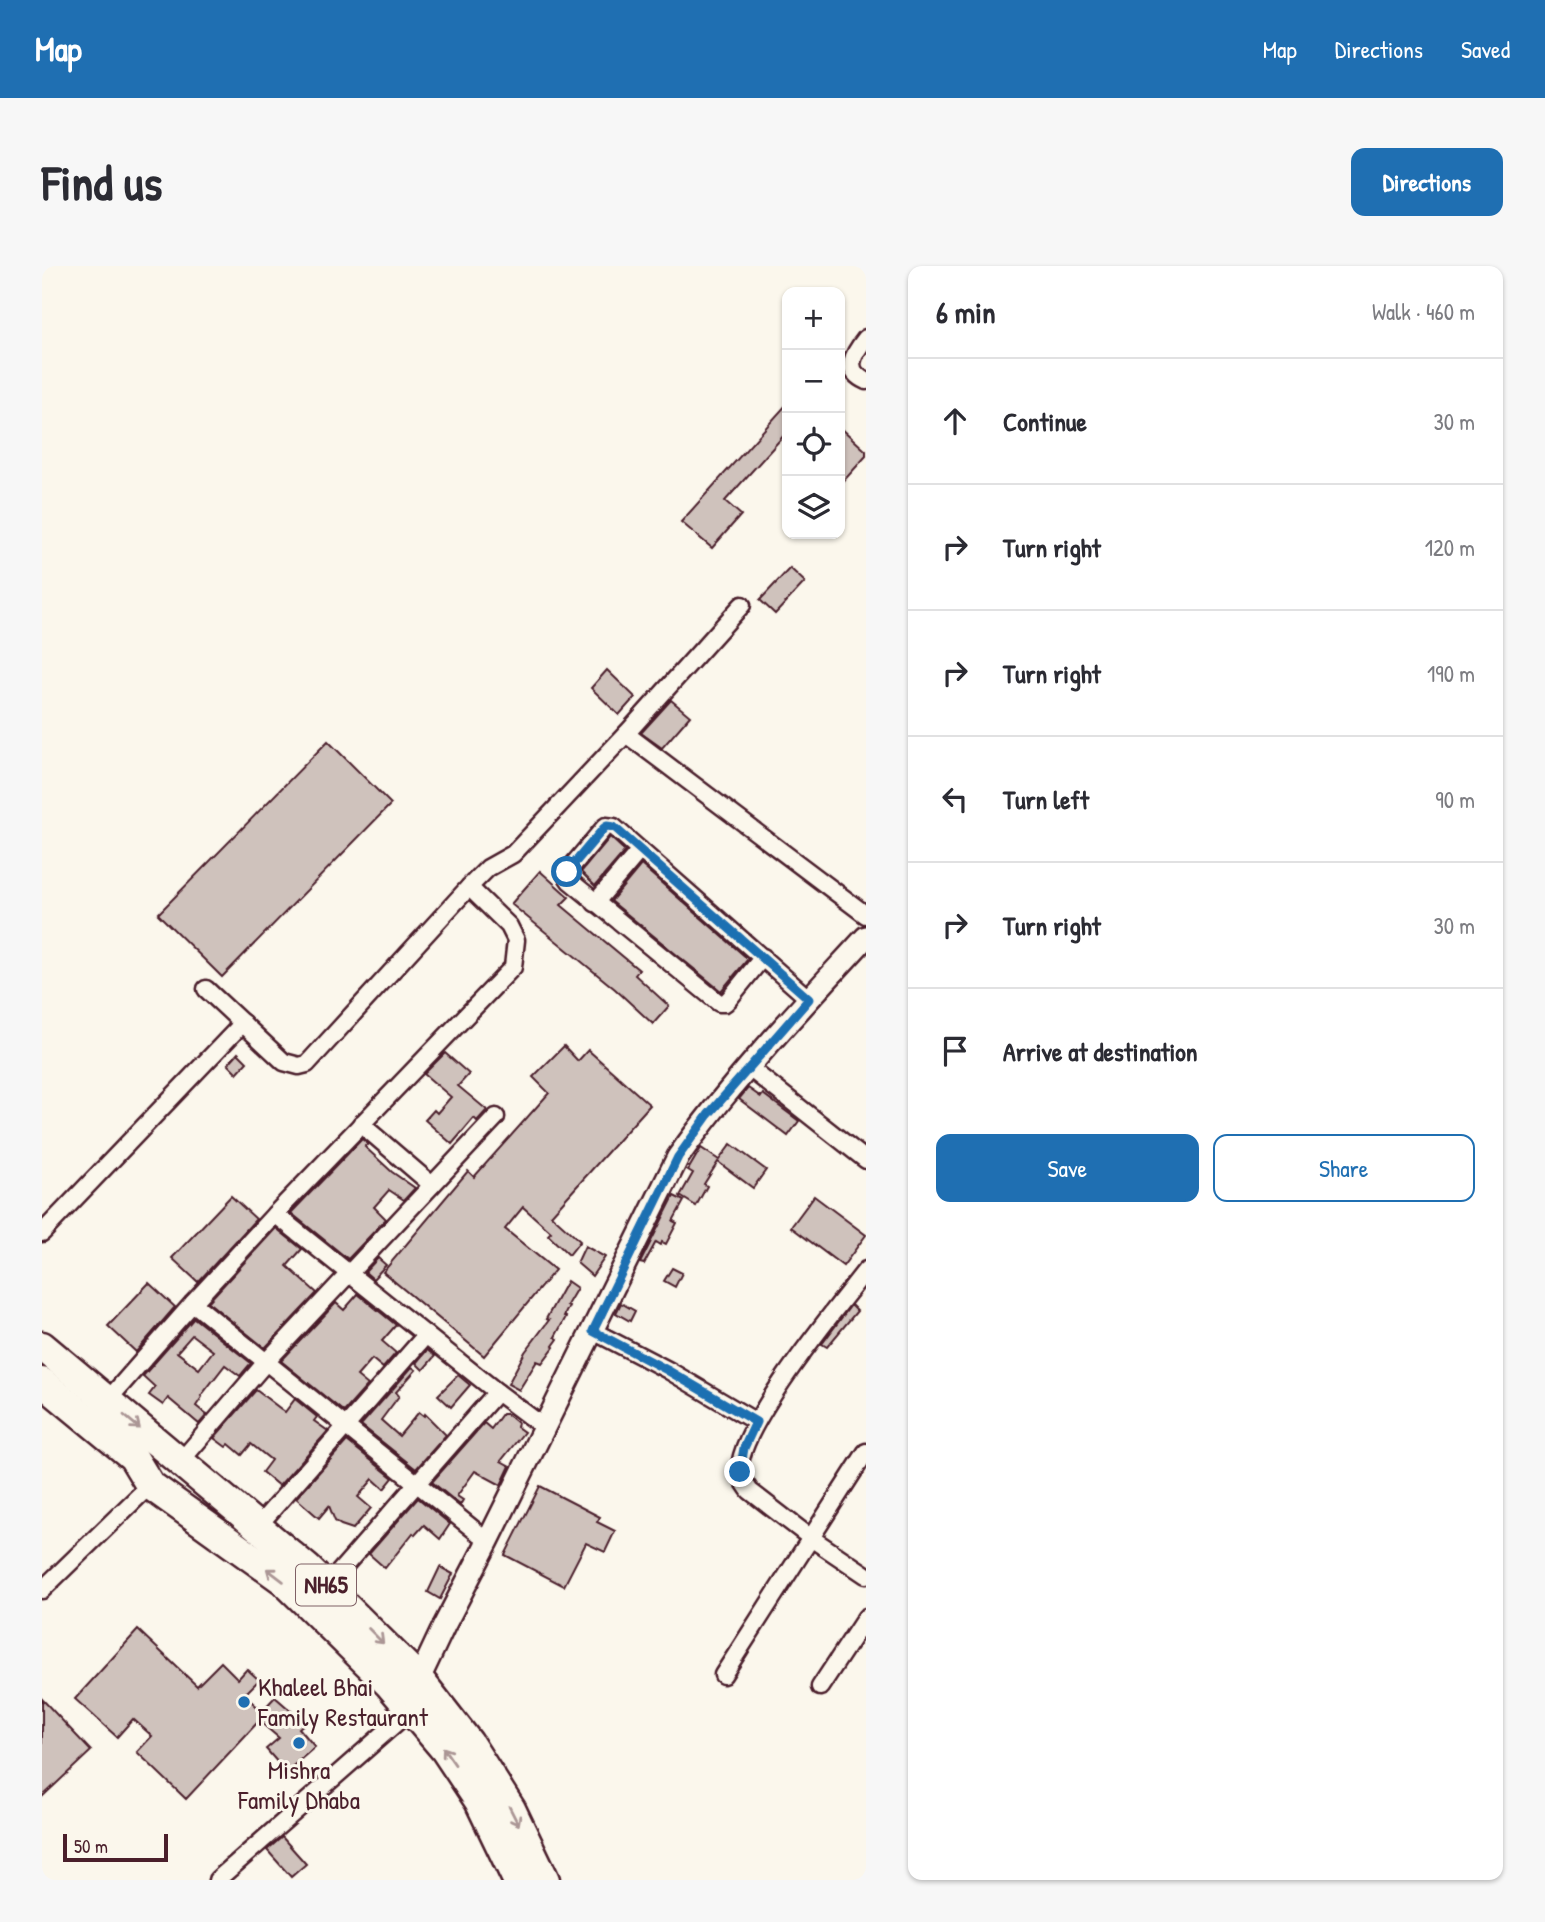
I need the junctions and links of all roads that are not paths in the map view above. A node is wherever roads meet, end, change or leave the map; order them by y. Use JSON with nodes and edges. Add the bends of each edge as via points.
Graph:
{"nodes":[{"id":1,"x":866,"y":338,"type":"edge"},
{"id":2,"x":866,"y":381,"type":"edge"},
{"id":3,"x":742,"y":605,"type":"dead end"},
{"id":4,"x":626,"y":734,"type":"junction"},
{"id":5,"x":640,"y":850,"type":"junction"},
{"id":6,"x":469,"y":887,"type":"junction"},
{"id":7,"x":595,"y":902,"type":"junction"},
{"id":8,"x":866,"y":915,"type":"edge"},
{"id":9,"x":866,"y":937,"type":"edge"},
{"id":10,"x":763,"y":957,"type":"junction"},
{"id":11,"x":206,"y":989,"type":"dead end"},
{"id":12,"x":809,"y":999,"type":"junction"},
{"id":13,"x":243,"y":1023,"type":"junction"},
{"id":14,"x":748,"y":1067,"type":"junction"},
{"id":15,"x":496,"y":1117,"type":"dead end"},
{"id":16,"x":361,"y":1125,"type":"junction"},
{"id":17,"x":866,"y":1160,"type":"edge"},
{"id":18,"x":432,"y":1185,"type":"junction"},
{"id":19,"x":275,"y":1214,"type":"junction"},
{"id":20,"x":42,"y":1233,"type":"edge"},
{"id":21,"x":866,"y":1270,"type":"edge"},
{"id":22,"x":349,"y":1274,"type":"junction"},
{"id":23,"x":193,"y":1303,"type":"junction"},
{"id":24,"x":593,"y":1331,"type":"junction"},
{"id":25,"x":426,"y":1335,"type":"junction"},
{"id":26,"x":42,"y":1346,"type":"edge"},
{"id":27,"x":266,"y":1362,"type":"junction"},
{"id":28,"x":42,"y":1382,"type":"edge"},
{"id":29,"x":497,"y":1392,"type":"junction"},
{"id":30,"x":107,"y":1401,"type":"junction"},
{"id":31,"x":756,"y":1422,"type":"junction"},
{"id":32,"x":345,"y":1426,"type":"junction"},
{"id":33,"x":545,"y":1428,"type":"junction"},
{"id":34,"x":866,"y":1452,"type":"edge"},
{"id":35,"x":180,"y":1462,"type":"junction"},
{"id":36,"x":418,"y":1484,"type":"junction"},
{"id":37,"x":150,"y":1485,"type":"junction"},
{"id":38,"x":257,"y":1527,"type":"junction"},
{"id":39,"x":811,"y":1538,"type":"junction"},
{"id":40,"x":488,"y":1541,"type":"junction"},
{"id":41,"x":866,"y":1574,"type":"edge"},
{"id":42,"x":327,"y":1586,"type":"junction"},
{"id":43,"x":42,"y":1590,"type":"edge"},
{"id":44,"x":866,"y":1617,"type":"edge"},
{"id":45,"x":723,"y":1675,"type":"dead end"},
{"id":46,"x":419,"y":1679,"type":"junction"},
{"id":47,"x":820,"y":1687,"type":"dead end"},
{"id":48,"x":412,"y":1709,"type":"junction"},
{"id":49,"x":217,"y":1880,"type":"edge"},
{"id":50,"x":517,"y":1880,"type":"edge"},
{"id":51,"x":545,"y":1880,"type":"edge"}],
"edges":[{"from":1,"to":2,"type":"street","via":[[852,364]]},
{"from":3,"to":4,"type":"street"},
{"from":4,"to":6,"type":"street","via":[[513,854],[488,868]]},
{"from":4,"to":8,"type":"street"},
{"from":5,"to":7,"type":"street"},
{"from":5,"to":7,"type":"street","via":[[614,827],[604,828],[566,875]]},
{"from":5,"to":10,"type":"street"},
{"from":6,"to":13,"type":"street","via":[[307,1064],[284,1062]]},
{"from":6,"to":16,"type":"street","via":[[509,926],[516,940],[513,967]]},
{"from":7,"to":10,"type":"street","via":[[719,1003],[729,999]]},
{"from":9,"to":12,"type":"main road"},
{"from":10,"to":12,"type":"street"},
{"from":11,"to":13,"type":"street"},
{"from":12,"to":14,"type":"main road"},
{"from":13,"to":20,"type":"street"},
{"from":14,"to":17,"type":"street"},
{"from":14,"to":24,"type":"main road","via":[[678,1157]]},
{"from":15,"to":18,"type":"street"},
{"from":16,"to":18,"type":"street"},
{"from":16,"to":19,"type":"street"},
{"from":18,"to":22,"type":"street"},
{"from":19,"to":22,"type":"street"},
{"from":19,"to":23,"type":"street"},
{"from":21,"to":31,"type":"street"},
{"from":22,"to":25,"type":"street"},
{"from":22,"to":27,"type":"street"},
{"from":23,"to":27,"type":"street"},
{"from":23,"to":30,"type":"street"},
{"from":24,"to":31,"type":"street"},
{"from":24,"to":33,"type":"main road"},
{"from":25,"to":29,"type":"street"},
{"from":25,"to":32,"type":"street"},
{"from":26,"to":30,"type":"highway","number":"NH65"},
{"from":27,"to":32,"type":"street"},
{"from":27,"to":35,"type":"street"},
{"from":28,"to":37,"type":"highway","number":"NH65","via":[[133,1458]]},
{"from":29,"to":33,"type":"street"},
{"from":29,"to":36,"type":"street"},
{"from":30,"to":35,"type":"highway","number":"NH65","one_way":true},
{"from":31,"to":39,"type":"street","via":[[744,1448],[743,1480],[750,1491]]},
{"from":32,"to":36,"type":"street"},
{"from":32,"to":38,"type":"street"},
{"from":33,"to":40,"type":"main road"},
{"from":34,"to":39,"type":"street"},
{"from":35,"to":38,"type":"highway","number":"NH65"},
{"from":36,"to":40,"type":"street"},
{"from":36,"to":42,"type":"street"},
{"from":37,"to":43,"type":"street"},
{"from":48,"to":37,"type":"highway","number":"NH65","one_way":true,"via":[[283,1580]]},
{"from":38,"to":42,"type":"highway","number":"NH65"},
{"from":39,"to":41,"type":"street"},
{"from":39,"to":45,"type":"street"},
{"from":40,"to":46,"type":"main road"},
{"from":42,"to":46,"type":"highway","number":"NH65","one_way":true},
{"from":44,"to":47,"type":"street"},
{"from":46,"to":48,"type":"main road"},
{"from":46,"to":51,"type":"highway","number":"NH65","one_way":true,"via":[[469,1743],[511,1809]]},
{"from":48,"to":49,"type":"street"},
{"from":50,"to":48,"type":"highway","number":"NH65","one_way":true,"via":[[479,1801]]}]}
